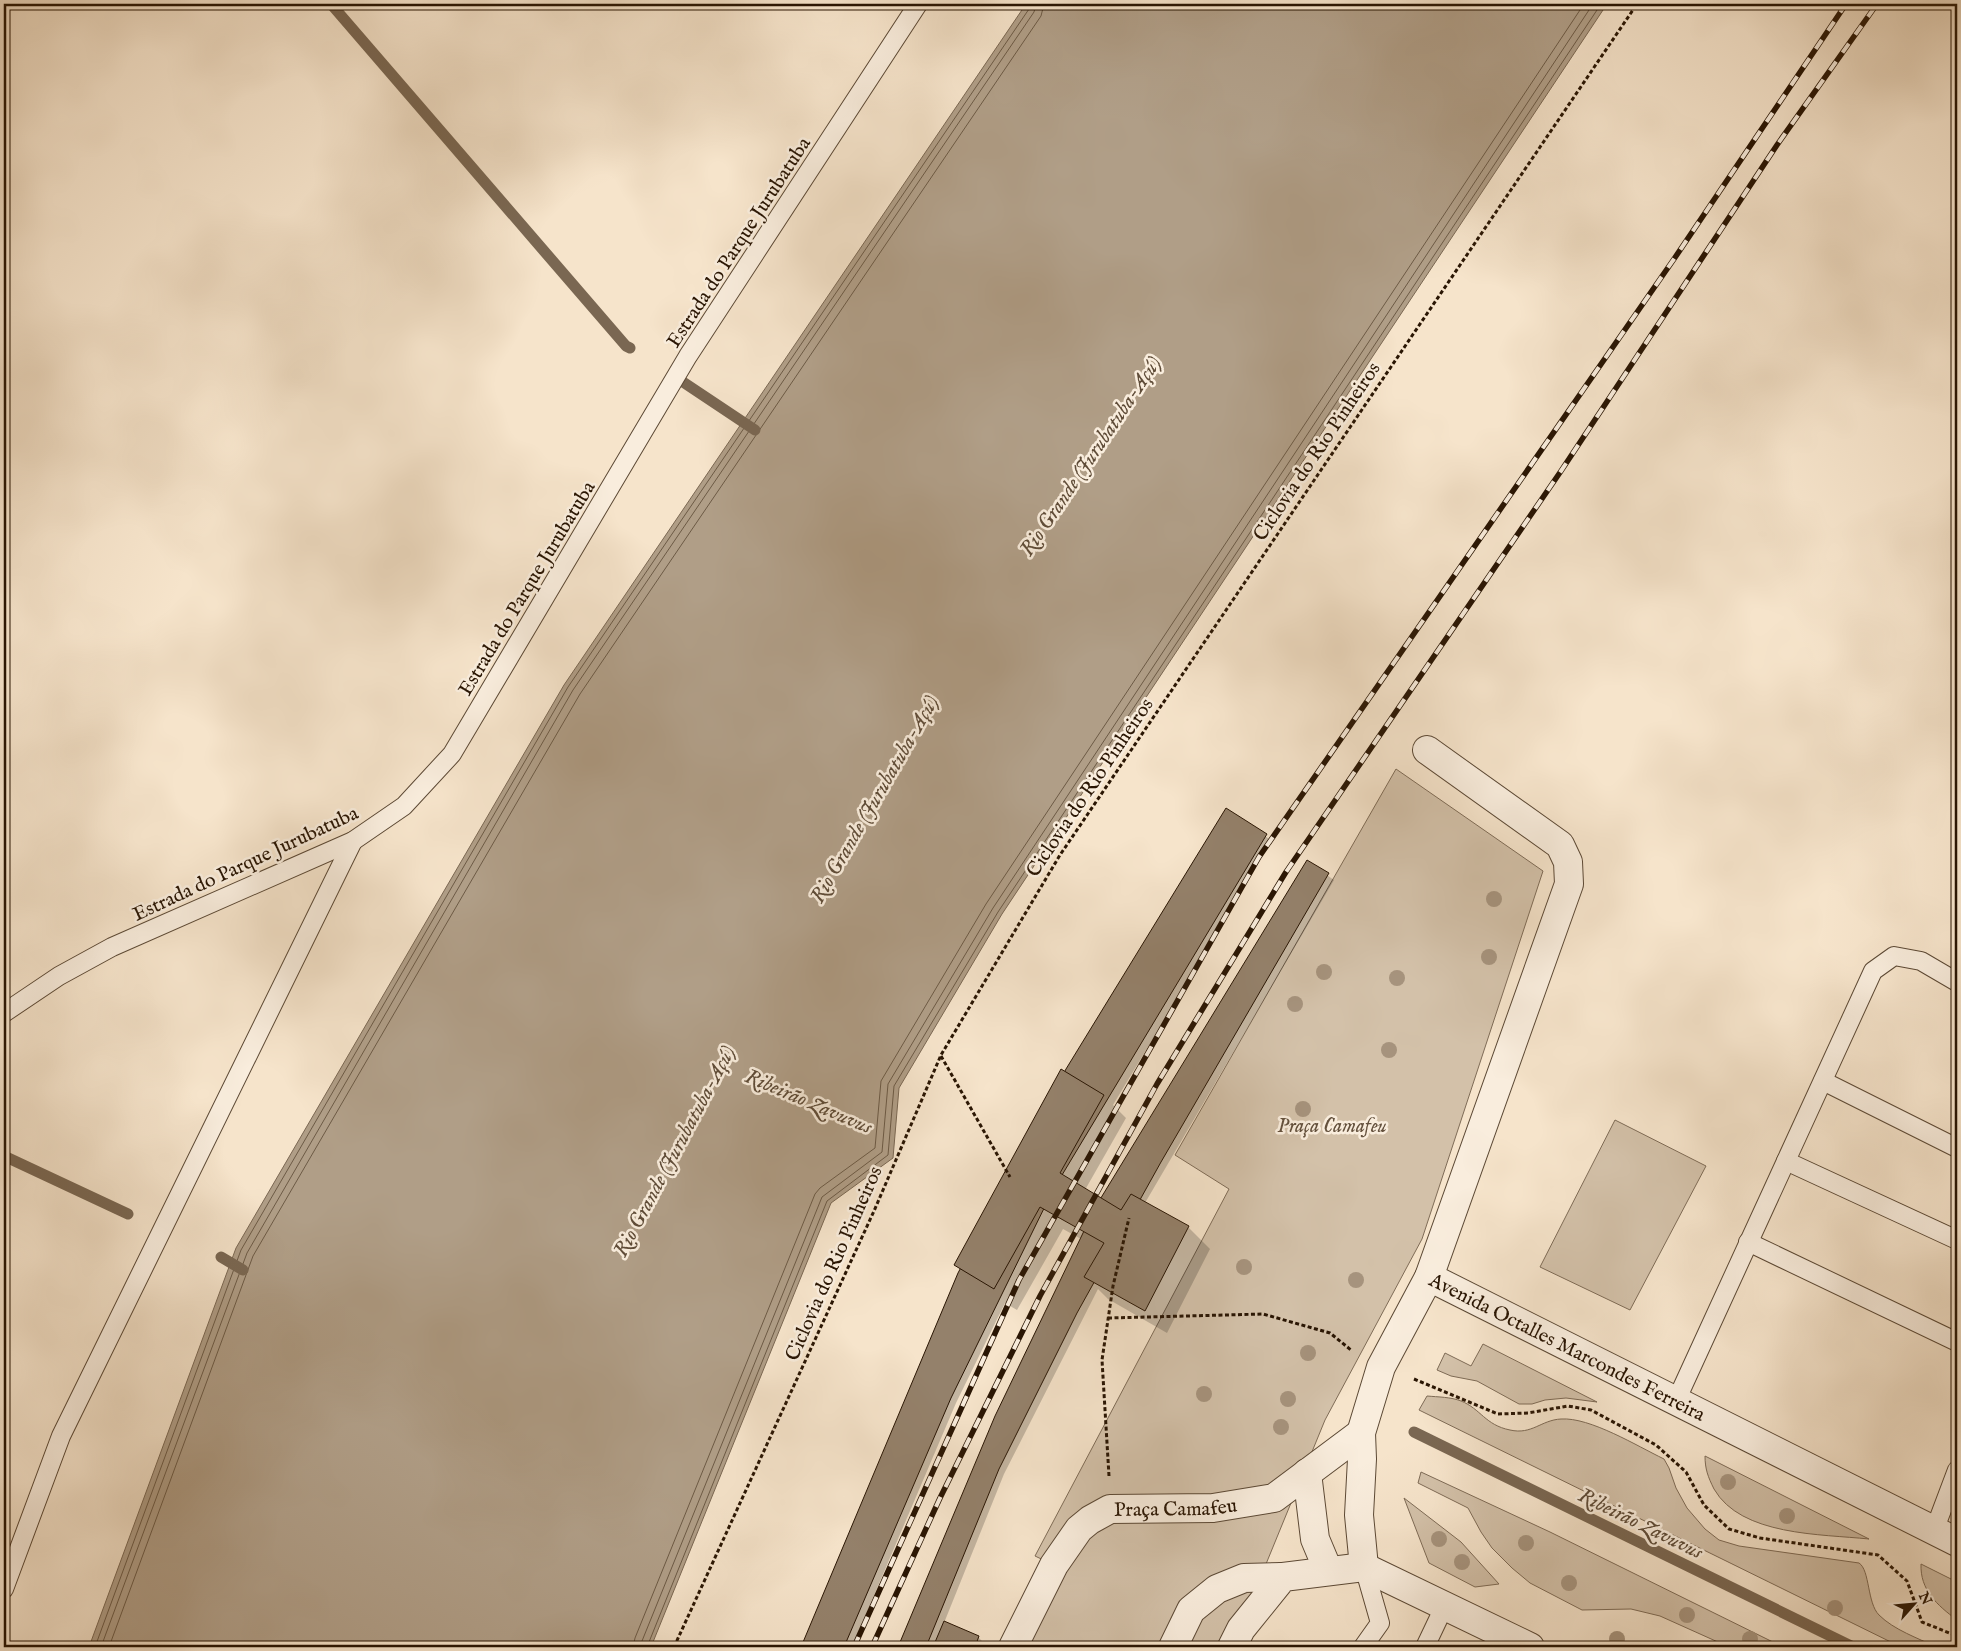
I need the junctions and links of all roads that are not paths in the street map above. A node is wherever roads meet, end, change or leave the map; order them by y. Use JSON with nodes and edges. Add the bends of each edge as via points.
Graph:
{"nodes":[{"id":1,"x":918,"y":4,"type":"edge"},
{"id":2,"x":1427,"y":750,"type":"dead end"},
{"id":3,"x":353,"y":841,"type":"junction"},
{"id":4,"x":1957,"y":982,"type":"edge"},
{"id":5,"x":4,"y":1013,"type":"edge"},
{"id":6,"x":1823,"y":1081,"type":"junction"},
{"id":7,"x":1957,"y":1148,"type":"edge"},
{"id":8,"x":1786,"y":1161,"type":"junction"},
{"id":9,"x":1957,"y":1240,"type":"edge"},
{"id":10,"x":1748,"y":1242,"type":"junction"},
{"id":11,"x":1429,"y":1277,"type":"junction"},
{"id":12,"x":1957,"y":1342,"type":"edge"},
{"id":13,"x":1676,"y":1401,"type":"junction"},
{"id":14,"x":1361,"y":1433,"type":"junction"},
{"id":15,"x":1957,"y":1470,"type":"edge"},
{"id":16,"x":1307,"y":1473,"type":"junction"},
{"id":17,"x":1946,"y":1536,"type":"edge"},
{"id":18,"x":1364,"y":1566,"type":"junction"},
{"id":19,"x":1328,"y":1570,"type":"junction"},
{"id":20,"x":1283,"y":1577,"type":"junction"},
{"id":21,"x":4,"y":1589,"type":"edge"},
{"id":22,"x":1445,"y":1605,"type":"junction"},
{"id":23,"x":1013,"y":1647,"type":"edge"},
{"id":24,"x":1173,"y":1647,"type":"edge"},
{"id":25,"x":1232,"y":1647,"type":"edge"},
{"id":26,"x":1363,"y":1647,"type":"edge"},
{"id":27,"x":1425,"y":1647,"type":"edge"},
{"id":28,"x":1530,"y":1647,"type":"edge"}],
"edges":[{"from":1,"to":3,"type":"lane","name":"Estrada do Parque Jurubatuba","via":[[688,356],[452,754],[404,806]]},
{"from":2,"to":11,"type":"street","via":[[1560,845],[1568,862],[1569,884]]},
{"from":3,"to":5,"type":"lane","name":"Estrada do Parque Jurubatuba","via":[[112,947],[59,976]]},
{"from":3,"to":21,"type":"lane","via":[[61,1436]]},
{"from":4,"to":6,"type":"lane","via":[[1921,961],[1894,956],[1873,971]]},
{"from":6,"to":7,"type":"lane"},
{"from":6,"to":8,"type":"lane"},
{"from":8,"to":9,"type":"lane"},
{"from":8,"to":10,"type":"lane"},
{"from":10,"to":12,"type":"lane"},
{"from":10,"to":13,"type":"lane"},
{"from":11,"to":13,"type":"street","name":"Avenida Octalles Marcondes Ferreira"},
{"from":11,"to":14,"type":"street","name":"Avenida Octalles Marcondes Ferreira","via":[[1381,1367]]},
{"from":13,"to":17,"type":"street","name":"Avenida Octalles Marcondes Ferreira"},
{"from":14,"to":16,"type":"street","name":"Praça Camafeu"},
{"from":14,"to":18,"type":"street","name":"Avenida Octalles Marcondes Ferreira","via":[[1359,1515]]},
{"from":15,"to":17,"type":"lane"},
{"from":16,"to":19,"type":"street","via":[[1315,1538]]},
{"from":16,"to":23,"type":"street","name":"Praça Camafeu","via":[[1274,1498],[1213,1508],[1110,1510],[1090,1520],[1079,1529],[1054,1565]]},
{"from":18,"to":19,"type":"street"},
{"from":18,"to":22,"type":"street"},
{"from":18,"to":26,"type":"lane","via":[[1380,1623]]},
{"from":19,"to":20,"type":"street"},
{"from":20,"to":24,"type":"street","via":[[1244,1578],[1217,1589],[1192,1610]]},
{"from":20,"to":25,"type":"street","via":[[1241,1629]]},
{"from":22,"to":27,"type":"lane"},
{"from":22,"to":28,"type":"street"}]}
